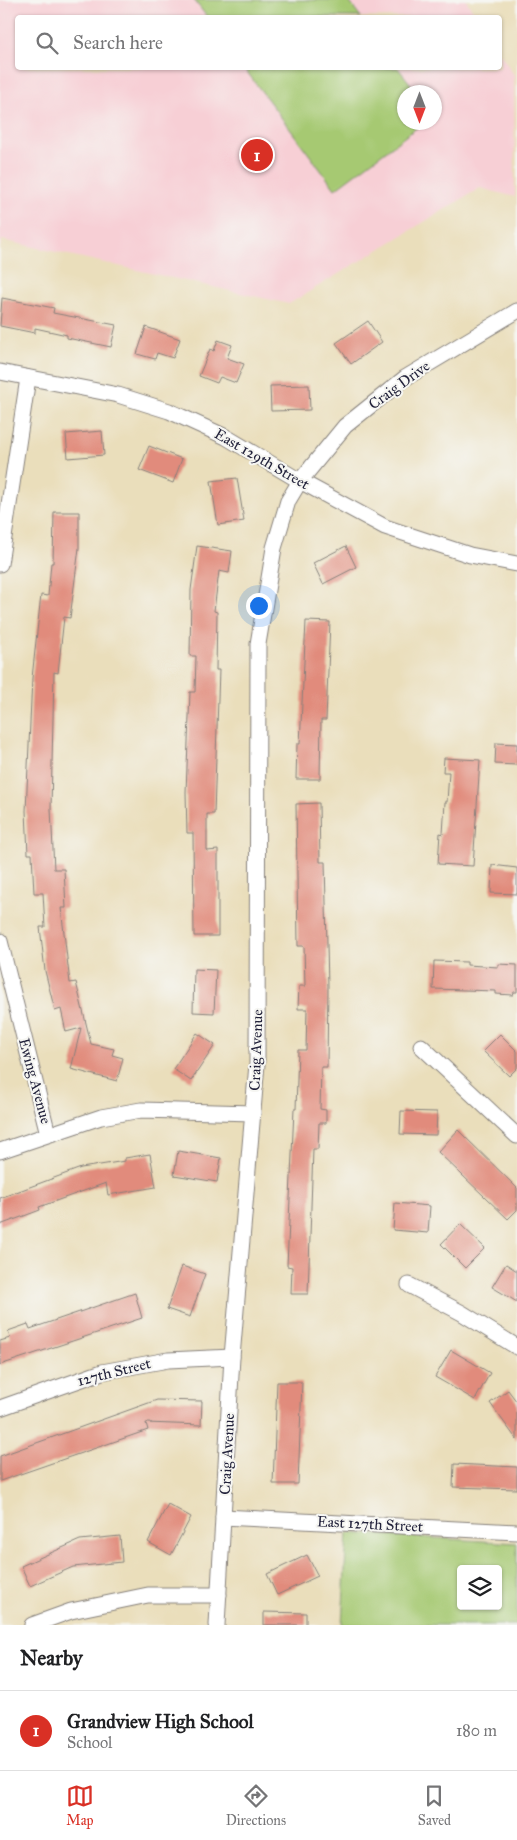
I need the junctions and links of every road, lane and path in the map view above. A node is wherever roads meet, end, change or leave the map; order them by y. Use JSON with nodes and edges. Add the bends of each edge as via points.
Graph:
{"nodes":[{"id":1,"x":517,"y":311,"type":"edge"},
{"id":2,"x":0,"y":372,"type":"edge"},
{"id":3,"x":28,"y":378,"type":"junction"},
{"id":4,"x":300,"y":481,"type":"junction"},
{"id":5,"x":0,"y":564,"type":"edge"},
{"id":6,"x":517,"y":564,"type":"edge"},
{"id":7,"x":0,"y":941,"type":"edge"},
{"id":8,"x":421,"y":1046,"type":"dead end"},
{"id":9,"x":253,"y":1113,"type":"junction"},
{"id":10,"x":48,"y":1134,"type":"junction"},
{"id":11,"x":517,"y":1136,"type":"edge"},
{"id":12,"x":0,"y":1151,"type":"edge"},
{"id":13,"x":409,"y":1285,"type":"dead end"},
{"id":14,"x":517,"y":1347,"type":"edge"},
{"id":15,"x":232,"y":1356,"type":"junction"},
{"id":16,"x":0,"y":1408,"type":"edge"},
{"id":17,"x":223,"y":1517,"type":"junction"},
{"id":18,"x":517,"y":1532,"type":"edge"},
{"id":19,"x":219,"y":1595,"type":"junction"},
{"id":20,"x":32,"y":1625,"type":"edge"},
{"id":21,"x":217,"y":1625,"type":"edge"}],
"edges":[{"from":1,"to":4,"type":"street","name":"Craig Drive","via":[[405,378],[345,426]]},
{"from":2,"to":3,"type":"street","name":"East 129th Street"},
{"from":3,"to":4,"type":"street","name":"East 129th Street","via":[[118,395],[169,411],[226,437]]},
{"from":3,"to":5,"type":"street"},
{"from":4,"to":6,"type":"street","name":"East 129th Street","via":[[385,527],[470,555]]},
{"from":4,"to":9,"type":"street","name":"Craig Avenue","via":[[288,501],[274,548],[258,644],[257,1054]]},
{"from":7,"to":10,"type":"street","name":"Ewing Avenue"},
{"from":8,"to":11,"type":"street"},
{"from":9,"to":10,"type":"street","via":[[141,1110],[101,1117]]},
{"from":9,"to":15,"type":"street","name":"Craig Avenue"},
{"from":10,"to":12,"type":"street"},
{"from":13,"to":14,"type":"street"},
{"from":15,"to":16,"type":"street","name":"127th Street","via":[[168,1360],[102,1372]]},
{"from":15,"to":17,"type":"street","name":"Craig Avenue"},
{"from":17,"to":18,"type":"street","name":"East 127th Street"},
{"from":17,"to":19,"type":"street","name":"Craig Avenue"},
{"from":19,"to":20,"type":"street","via":[[148,1595],[71,1610]]},
{"from":19,"to":21,"type":"street","name":"Craig Avenue"}]}
